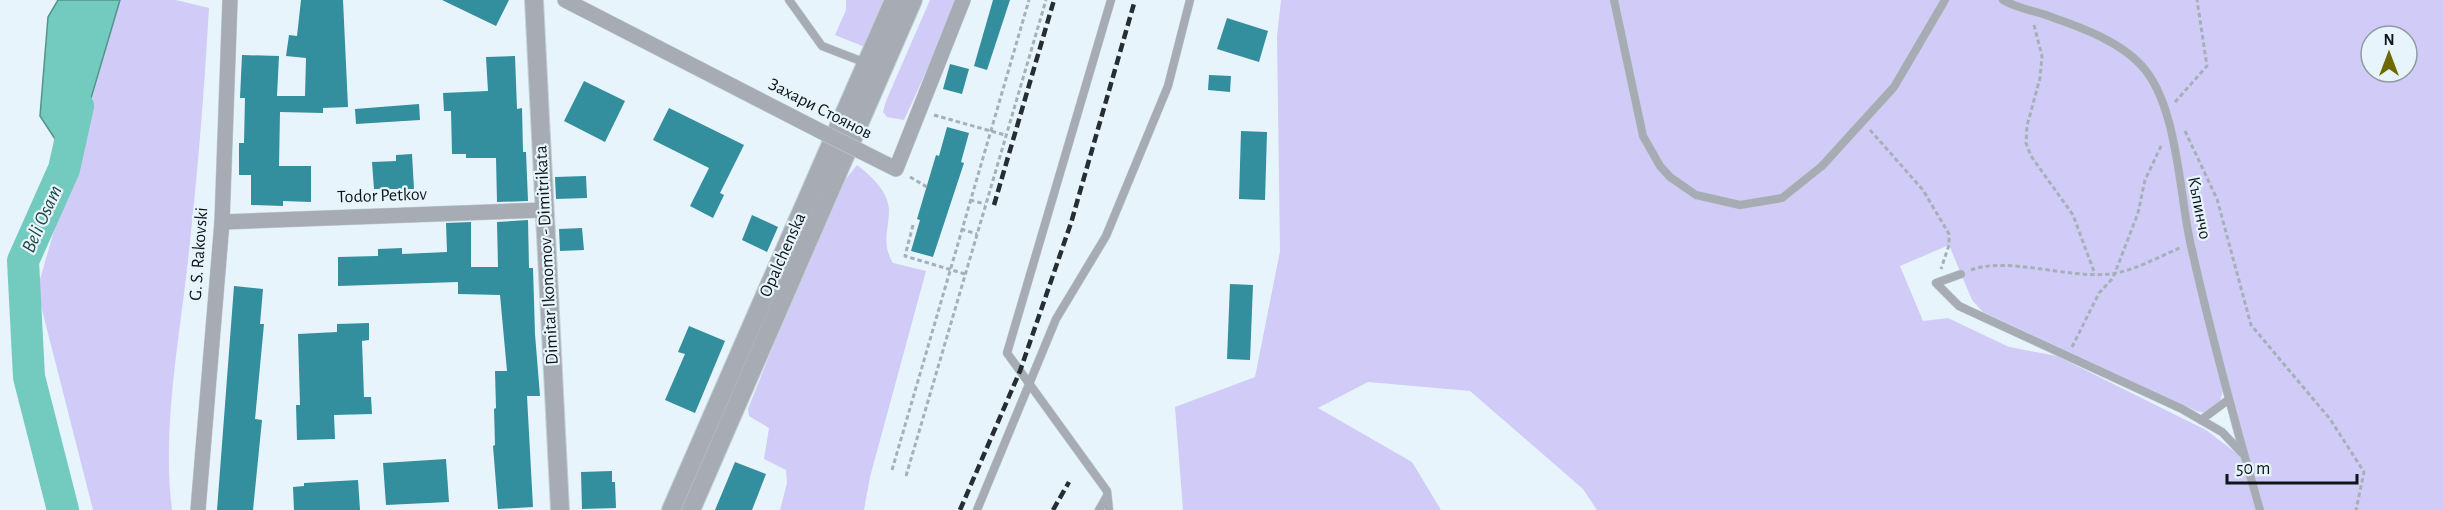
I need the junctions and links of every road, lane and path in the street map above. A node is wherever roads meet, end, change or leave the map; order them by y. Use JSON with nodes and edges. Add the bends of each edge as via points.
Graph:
{"nodes":[{"id":1,"x":230,"y":0,"type":"edge"},
{"id":2,"x":534,"y":0,"type":"edge"},
{"id":3,"x":565,"y":0,"type":"edge"},
{"id":4,"x":789,"y":0,"type":"edge"},
{"id":5,"x":894,"y":0,"type":"edge"},
{"id":6,"x":914,"y":0,"type":"edge"},
{"id":7,"x":963,"y":0,"type":"edge"},
{"id":8,"x":1029,"y":0,"type":"edge"},
{"id":9,"x":1046,"y":0,"type":"edge"},
{"id":10,"x":1111,"y":0,"type":"edge"},
{"id":11,"x":1190,"y":0,"type":"edge"},
{"id":12,"x":1614,"y":0,"type":"edge"},
{"id":13,"x":1945,"y":0,"type":"edge"},
{"id":14,"x":2002,"y":0,"type":"edge"},
{"id":15,"x":2197,"y":0,"type":"edge"},
{"id":16,"x":2031,"y":11,"type":"junction"},
{"id":17,"x":868,"y":64,"type":"junction"},
{"id":18,"x":2166,"y":107,"type":"junction"},
{"id":19,"x":918,"y":110,"type":"junction"},
{"id":20,"x":1863,"y":122,"type":"junction"},
{"id":21,"x":2183,"y":126,"type":"dead end"},
{"id":22,"x":990,"y":130,"type":"junction"},
{"id":23,"x":2170,"y":132,"type":"junction"},
{"id":24,"x":1006,"y":135,"type":"junction"},
{"id":25,"x":970,"y":200,"type":"junction"},
{"id":26,"x":986,"y":204,"type":"junction"},
{"id":27,"x":544,"y":210,"type":"junction"},
{"id":28,"x":222,"y":222,"type":"junction"},
{"id":29,"x":913,"y":225,"type":"dead end"},
{"id":30,"x":962,"y":230,"type":"junction"},
{"id":31,"x":977,"y":234,"type":"junction"},
{"id":32,"x":2191,"y":244,"type":"junction"},
{"id":33,"x":950,"y":269,"type":"junction"},
{"id":34,"x":2115,"y":273,"type":"junction"},
{"id":35,"x":965,"y":274,"type":"junction"},
{"id":36,"x":1961,"y":274,"type":"joint"},
{"id":37,"x":2095,"y":274,"type":"junction"},
{"id":38,"x":1936,"y":283,"type":"junction"},
{"id":39,"x":2067,"y":356,"type":"junction"},
{"id":40,"x":1029,"y":384,"type":"junction"},
{"id":41,"x":2228,"y":400,"type":"junction"},
{"id":42,"x":2201,"y":420,"type":"junction"},
{"id":43,"x":2245,"y":457,"type":"junction"},
{"id":44,"x":891,"y":470,"type":"dead end"},
{"id":45,"x":906,"y":476,"type":"dead end"},
{"id":46,"x":1108,"y":495,"type":"junction"},
{"id":47,"x":198,"y":510,"type":"edge"},
{"id":48,"x":560,"y":510,"type":"edge"},
{"id":49,"x":671,"y":510,"type":"edge"},
{"id":50,"x":691,"y":510,"type":"edge"},
{"id":51,"x":978,"y":510,"type":"edge"},
{"id":52,"x":1099,"y":510,"type":"edge"},
{"id":53,"x":1109,"y":510,"type":"edge"},
{"id":54,"x":2260,"y":510,"type":"edge"},
{"id":55,"x":2356,"y":510,"type":"edge"}],
"edges":[{"from":1,"to":28,"type":"street","name":"G. S. Rakovski"},
{"from":2,"to":27,"type":"street","name":"Dimitar Ikonomov - Dimitrikata"},
{"from":3,"to":19,"type":"street","name":"Захари Стоянов","bridge":true,"via":[[896,169]]},
{"from":4,"to":17,"type":"lane","via":[[822,46]]},
{"from":5,"to":17,"type":"street","name":"Opalchenska"},
{"from":6,"to":50,"type":"street","name":"Opalchenska"},
{"from":7,"to":19,"type":"street","name":"Захари Стоянов"},
{"from":8,"to":22,"type":"path"},
{"from":9,"to":24,"type":"path"},
{"from":10,"to":40,"type":"lane","via":[[1007,353]]},
{"from":11,"to":40,"type":"lane","via":[[1168,86],[1106,236],[1056,319]]},
{"from":12,"to":20,"type":"lane","via":[[1643,136],[1660,166],[1696,195],[1740,205],[1782,198],[1822,166]]},
{"from":13,"to":20,"type":"lane","via":[[1894,87]]},
{"from":14,"to":16,"type":"lane","name":"Къпинчо"},
{"from":15,"to":18,"type":"path","via":[[2207,66],[2173,105]]},
{"from":16,"to":18,"type":"lane","name":"Къпинчо","via":[[2083,30],[2132,56],[2156,85]]},
{"from":16,"to":37,"type":"path","via":[[2042,56],[2026,143],[2073,215]]},
{"from":17,"to":49,"type":"street","name":"Opalchenska"},
{"from":18,"to":23,"type":"lane","name":"Къпинчо"},
{"from":19,"to":22,"type":"path"},
{"from":20,"to":38,"type":"path","via":[[1923,190],[1949,234]]},
{"from":21,"to":55,"type":"path","via":[[2217,199],[2251,325],[2330,419],[2364,472]]},
{"from":22,"to":24,"type":"path"},
{"from":22,"to":25,"type":"path"},
{"from":23,"to":32,"type":"lane","name":"Къпинчо"},
{"from":23,"to":34,"type":"path","via":[[2151,163],[2138,213]]},
{"from":24,"to":26,"type":"path"},
{"from":25,"to":26,"type":"path"},
{"from":25,"to":30,"type":"path"},
{"from":26,"to":31,"type":"path"},
{"from":27,"to":28,"type":"street","name":"Todor Petkov"},
{"from":27,"to":48,"type":"street","name":"Dimitar Ikonomov - Dimitrikata"},
{"from":28,"to":47,"type":"street","name":"G. S. Rakovski"},
{"from":29,"to":33,"type":"path","via":[[905,256]]},
{"from":30,"to":31,"type":"path"},
{"from":30,"to":33,"type":"path"},
{"from":31,"to":35,"type":"path"},
{"from":32,"to":34,"type":"path"},
{"from":32,"to":41,"type":"lane","name":"Къпинчо"},
{"from":33,"to":35,"type":"path"},
{"from":33,"to":44,"type":"path"},
{"from":34,"to":37,"type":"path"},
{"from":34,"to":39,"type":"path","via":[[2099,293]]},
{"from":35,"to":45,"type":"path"},
{"from":36,"to":37,"type":"path","via":[[1985,265]]},
{"from":36,"to":38,"type":"lane"},
{"from":38,"to":39,"type":"lane","via":[[1959,306]]},
{"from":39,"to":42,"type":"lane"},
{"from":40,"to":46,"type":"lane"},
{"from":40,"to":51,"type":"lane"},
{"from":41,"to":42,"type":"lane"},
{"from":41,"to":43,"type":"lane","name":"Къпинчо"},
{"from":42,"to":43,"type":"lane","via":[[2222,432]]},
{"from":43,"to":54,"type":"lane","name":"Къпинчо"},
{"from":46,"to":52,"type":"lane"},
{"from":46,"to":53,"type":"lane"}]}
